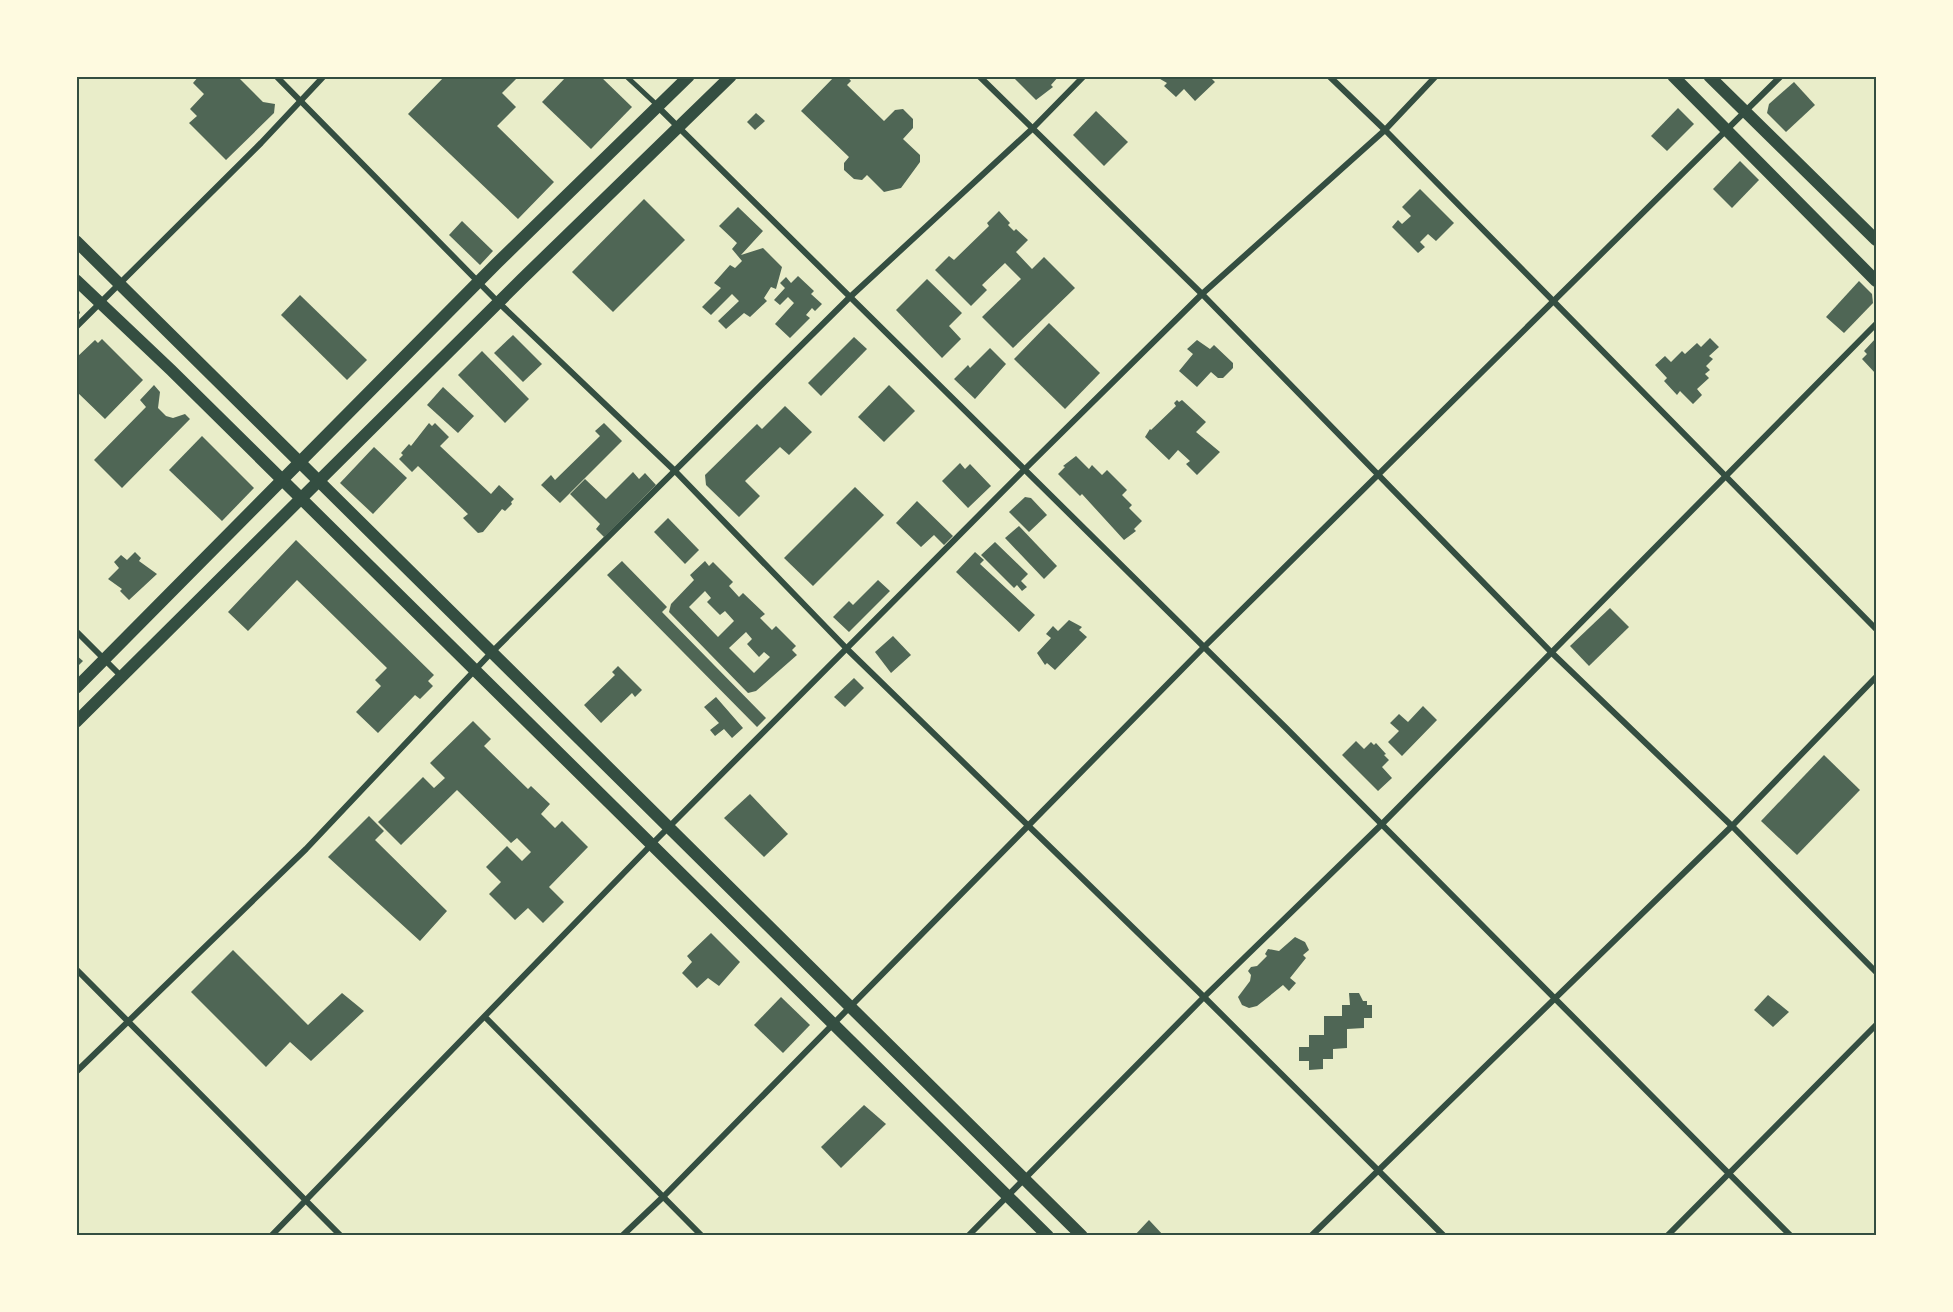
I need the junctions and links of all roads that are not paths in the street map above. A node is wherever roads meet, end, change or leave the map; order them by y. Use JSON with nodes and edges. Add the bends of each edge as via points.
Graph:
{"nodes":[{"id":1,"x":276,"y":76,"type":"edge"},
{"id":2,"x":324,"y":76,"type":"edge"},
{"id":3,"x":626,"y":76,"type":"edge"},
{"id":4,"x":689,"y":76,"type":"edge"},
{"id":5,"x":731,"y":76,"type":"edge"},
{"id":6,"x":979,"y":76,"type":"edge"},
{"id":7,"x":1084,"y":76,"type":"edge"},
{"id":8,"x":1329,"y":76,"type":"edge"},
{"id":9,"x":1436,"y":76,"type":"edge"},
{"id":10,"x":1673,"y":76,"type":"edge"},
{"id":11,"x":1709,"y":76,"type":"edge"},
{"id":12,"x":1781,"y":76,"type":"edge"},
{"id":13,"x":300,"y":99,"type":"junction"},
{"id":14,"x":658,"y":106,"type":"junction"},
{"id":15,"x":1745,"y":112,"type":"junction"},
{"id":16,"x":677,"y":126,"type":"junction"},
{"id":17,"x":1032,"y":129,"type":"junction"},
{"id":18,"x":1384,"y":130,"type":"junction"},
{"id":19,"x":1727,"y":131,"type":"junction"},
{"id":20,"x":1876,"y":240,"type":"edge"},
{"id":21,"x":76,"y":241,"type":"edge"},
{"id":22,"x":76,"y":280,"type":"edge"},
{"id":23,"x":1876,"y":281,"type":"edge"},
{"id":24,"x":117,"y":283,"type":"junction"},
{"id":25,"x":480,"y":283,"type":"junction"},
{"id":26,"x":1202,"y":294,"type":"junction"},
{"id":27,"x":850,"y":297,"type":"junction"},
{"id":28,"x":1554,"y":302,"type":"junction"},
{"id":29,"x":100,"y":303,"type":"junction"},
{"id":30,"x":499,"y":303,"type":"junction"},
{"id":31,"x":1876,"y":324,"type":"edge"},
{"id":32,"x":76,"y":327,"type":"edge"},
{"id":33,"x":300,"y":463,"type":"junction"},
{"id":34,"x":1025,"y":469,"type":"junction"},
{"id":35,"x":676,"y":472,"type":"junction"},
{"id":36,"x":1379,"y":474,"type":"junction"},
{"id":37,"x":1726,"y":475,"type":"junction"},
{"id":38,"x":282,"y":481,"type":"junction"},
{"id":39,"x":318,"y":482,"type":"junction"},
{"id":40,"x":300,"y":498,"type":"junction"},
{"id":41,"x":1876,"y":629,"type":"edge"},
{"id":42,"x":76,"y":631,"type":"edge"},
{"id":43,"x":1204,"y":647,"type":"junction"},
{"id":44,"x":848,"y":650,"type":"junction"},
{"id":45,"x":1551,"y":652,"type":"junction"},
{"id":46,"x":492,"y":653,"type":"junction"},
{"id":47,"x":105,"y":660,"type":"junction"},
{"id":48,"x":475,"y":671,"type":"junction"},
{"id":49,"x":122,"y":677,"type":"junction"},
{"id":50,"x":1876,"y":677,"type":"edge"},
{"id":51,"x":76,"y":688,"type":"edge"},
{"id":52,"x":76,"y":722,"type":"edge"},
{"id":53,"x":1381,"y":825,"type":"junction"},
{"id":54,"x":1029,"y":826,"type":"junction"},
{"id":55,"x":1732,"y":826,"type":"junction"},
{"id":56,"x":669,"y":828,"type":"junction"},
{"id":57,"x":651,"y":845,"type":"junction"},
{"id":58,"x":76,"y":969,"type":"edge"},
{"id":59,"x":1876,"y":972,"type":"edge"},
{"id":60,"x":1204,"y":997,"type":"junction"},
{"id":61,"x":1556,"y":998,"type":"junction"},
{"id":62,"x":850,"y":1008,"type":"junction"},
{"id":63,"x":485,"y":1017,"type":"junction"},
{"id":64,"x":128,"y":1021,"type":"junction"},
{"id":65,"x":835,"y":1023,"type":"junction"},
{"id":66,"x":1876,"y":1025,"type":"edge"},
{"id":67,"x":76,"y":1072,"type":"edge"},
{"id":68,"x":1378,"y":1168,"type":"junction"},
{"id":69,"x":1728,"y":1174,"type":"junction"},
{"id":70,"x":1026,"y":1178,"type":"junction"},
{"id":71,"x":1008,"y":1194,"type":"junction"},
{"id":72,"x":664,"y":1196,"type":"junction"},
{"id":73,"x":306,"y":1202,"type":"junction"},
{"id":74,"x":271,"y":1236,"type":"edge"},
{"id":75,"x":341,"y":1236,"type":"edge"},
{"id":76,"x":622,"y":1236,"type":"edge"},
{"id":77,"x":702,"y":1236,"type":"edge"},
{"id":78,"x":968,"y":1236,"type":"edge"},
{"id":79,"x":1048,"y":1236,"type":"edge"},
{"id":80,"x":1082,"y":1236,"type":"edge"},
{"id":81,"x":1311,"y":1236,"type":"edge"},
{"id":82,"x":1444,"y":1236,"type":"edge"},
{"id":83,"x":1667,"y":1236,"type":"edge"},
{"id":84,"x":1791,"y":1236,"type":"edge"}],
"edges":[{"from":1,"to":13,"type":"street"},
{"from":2,"to":13,"type":"street"},
{"from":3,"to":14,"type":"street"},
{"from":4,"to":14,"type":"main road"},
{"from":5,"to":16,"type":"main road"},
{"from":6,"to":17,"type":"street"},
{"from":7,"to":17,"type":"street"},
{"from":8,"to":18,"type":"street"},
{"from":9,"to":18,"type":"street"},
{"from":10,"to":19,"type":"main road"},
{"from":11,"to":15,"type":"main road"},
{"from":12,"to":15,"type":"street"},
{"from":13,"to":24,"type":"street","via":[[261,144]]},
{"from":13,"to":25,"type":"street"},
{"from":14,"to":16,"type":"street"},
{"from":14,"to":25,"type":"main road"},
{"from":15,"to":19,"type":"street"},
{"from":15,"to":20,"type":"main road"},
{"from":16,"to":27,"type":"street"},
{"from":16,"to":30,"type":"main road"},
{"from":17,"to":26,"type":"street"},
{"from":17,"to":27,"type":"street"},
{"from":18,"to":26,"type":"street"},
{"from":18,"to":28,"type":"street"},
{"from":19,"to":23,"type":"main road"},
{"from":19,"to":28,"type":"street"},
{"from":21,"to":24,"type":"main road"},
{"from":22,"to":29,"type":"main road"},
{"from":24,"to":29,"type":"street"},
{"from":24,"to":33,"type":"main road"},
{"from":25,"to":30,"type":"street"},
{"from":25,"to":33,"type":"main road"},
{"from":26,"to":34,"type":"street"},
{"from":26,"to":36,"type":"street"},
{"from":27,"to":34,"type":"street"},
{"from":27,"to":35,"type":"street"},
{"from":28,"to":36,"type":"street"},
{"from":28,"to":37,"type":"street"},
{"from":29,"to":32,"type":"street"},
{"from":29,"to":38,"type":"main road"},
{"from":30,"to":35,"type":"street"},
{"from":30,"to":39,"type":"main road"},
{"from":31,"to":37,"type":"street"},
{"from":33,"to":38,"type":"main road"},
{"from":33,"to":39,"type":"main road"},
{"from":34,"to":43,"type":"street"},
{"from":34,"to":44,"type":"street"},
{"from":35,"to":44,"type":"street"},
{"from":35,"to":46,"type":"street"},
{"from":36,"to":43,"type":"street"},
{"from":36,"to":45,"type":"street"},
{"from":37,"to":41,"type":"street"},
{"from":37,"to":45,"type":"street"},
{"from":38,"to":40,"type":"main road"},
{"from":38,"to":47,"type":"main road"},
{"from":39,"to":40,"type":"main road"},
{"from":39,"to":46,"type":"main road"},
{"from":40,"to":48,"type":"main road"},
{"from":40,"to":49,"type":"main road"},
{"from":42,"to":47,"type":"street"},
{"from":43,"to":53,"type":"street"},
{"from":43,"to":54,"type":"street"},
{"from":44,"to":54,"type":"street"},
{"from":44,"to":56,"type":"street"},
{"from":45,"to":53,"type":"street"},
{"from":45,"to":55,"type":"street"},
{"from":46,"to":48,"type":"street"},
{"from":46,"to":56,"type":"main road"},
{"from":47,"to":49,"type":"street"},
{"from":47,"to":51,"type":"main road"},
{"from":48,"to":57,"type":"main road"},
{"from":48,"to":64,"type":"street","via":[[306,849]]},
{"from":49,"to":52,"type":"main road"},
{"from":50,"to":55,"type":"street"},
{"from":53,"to":60,"type":"street"},
{"from":53,"to":61,"type":"street"},
{"from":54,"to":60,"type":"street"},
{"from":54,"to":62,"type":"street"},
{"from":55,"to":59,"type":"street"},
{"from":55,"to":61,"type":"street"},
{"from":56,"to":57,"type":"street"},
{"from":56,"to":62,"type":"main road"},
{"from":57,"to":63,"type":"street"},
{"from":57,"to":65,"type":"main road"},
{"from":58,"to":64,"type":"street"},
{"from":60,"to":68,"type":"street"},
{"from":60,"to":70,"type":"street"},
{"from":61,"to":68,"type":"street"},
{"from":61,"to":69,"type":"street"},
{"from":62,"to":65,"type":"street"},
{"from":62,"to":70,"type":"main road"},
{"from":63,"to":72,"type":"street"},
{"from":63,"to":73,"type":"street"},
{"from":64,"to":67,"type":"street"},
{"from":64,"to":73,"type":"street"},
{"from":65,"to":71,"type":"main road"},
{"from":65,"to":72,"type":"street"},
{"from":66,"to":69,"type":"street"},
{"from":68,"to":81,"type":"street"},
{"from":68,"to":82,"type":"street"},
{"from":69,"to":83,"type":"street"},
{"from":69,"to":84,"type":"street"},
{"from":70,"to":71,"type":"street"},
{"from":70,"to":80,"type":"main road"},
{"from":71,"to":78,"type":"street"},
{"from":71,"to":79,"type":"main road"},
{"from":72,"to":76,"type":"street"},
{"from":72,"to":77,"type":"street"},
{"from":73,"to":74,"type":"street"},
{"from":73,"to":75,"type":"street"}]}
